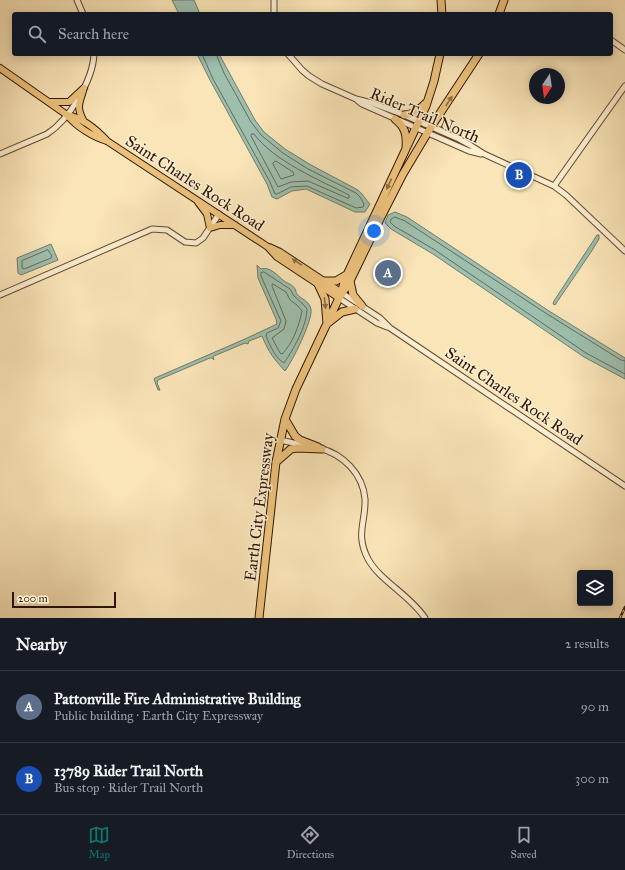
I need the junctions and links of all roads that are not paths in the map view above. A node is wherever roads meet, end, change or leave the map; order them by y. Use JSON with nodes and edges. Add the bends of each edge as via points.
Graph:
{"nodes":[{"id":1,"x":77,"y":0,"type":"edge"},
{"id":2,"x":274,"y":0,"type":"edge"},
{"id":3,"x":441,"y":0,"type":"edge"},
{"id":4,"x":504,"y":0,"type":"edge"},
{"id":5,"x":82,"y":12,"type":"edge"},
{"id":6,"x":274,"y":12,"type":"edge"},
{"id":7,"x":442,"y":12,"type":"edge"},
{"id":8,"x":500,"y":12,"type":"edge"},
{"id":9,"x":613,"y":41,"type":"edge"},
{"id":10,"x":625,"y":50,"type":"edge"},
{"id":11,"x":94,"y":56,"type":"edge"},
{"id":12,"x":290,"y":56,"type":"edge"},
{"id":13,"x":440,"y":56,"type":"edge"},
{"id":14,"x":478,"y":56,"type":"edge"},
{"id":15,"x":0,"y":68,"type":"edge"},
{"id":16,"x":625,"y":86,"type":"edge"},
{"id":17,"x":84,"y":88,"type":"junction"},
{"id":18,"x":356,"y":99,"type":"junction"},
{"id":19,"x":428,"y":100,"type":"junction"},
{"id":20,"x":49,"y":102,"type":"junction"},
{"id":21,"x":67,"y":115,"type":"junction"},
{"id":22,"x":404,"y":115,"type":"junction"},
{"id":23,"x":396,"y":119,"type":"junction"},
{"id":24,"x":85,"y":123,"type":"junction"},
{"id":25,"x":418,"y":125,"type":"junction"},
{"id":26,"x":429,"y":130,"type":"junction"},
{"id":27,"x":107,"y":141,"type":"junction"},
{"id":28,"x":406,"y":149,"type":"junction"},
{"id":29,"x":0,"y":154,"type":"edge"},
{"id":30,"x":554,"y":186,"type":"junction"},
{"id":31,"x":196,"y":199,"type":"junction"},
{"id":32,"x":219,"y":214,"type":"junction"},
{"id":33,"x":236,"y":225,"type":"junction"},
{"id":34,"x":210,"y":228,"type":"junction"},
{"id":35,"x":625,"y":251,"type":"edge"},
{"id":36,"x":348,"y":278,"type":"junction"},
{"id":37,"x":321,"y":282,"type":"junction"},
{"id":38,"x":0,"y":295,"type":"edge"},
{"id":39,"x":340,"y":295,"type":"junction"},
{"id":40,"x":359,"y":308,"type":"junction"},
{"id":41,"x":326,"y":324,"type":"junction"},
{"id":42,"x":285,"y":419,"type":"junction"},
{"id":43,"x":280,"y":440,"type":"junction"},
{"id":44,"x":322,"y":449,"type":"junction"},
{"id":45,"x":276,"y":462,"type":"junction"},
{"id":46,"x":625,"y":486,"type":"edge"},
{"id":47,"x":259,"y":618,"type":"edge"},
{"id":48,"x":425,"y":618,"type":"edge"}],
"edges":[{"from":1,"to":5,"type":"street"},
{"from":2,"to":6,"type":"street"},
{"from":3,"to":7,"type":"highway"},
{"from":4,"to":8,"type":"highway"},
{"from":9,"to":10,"type":"street"},
{"from":11,"to":17,"type":"street","via":[[93,66]]},
{"from":12,"to":18,"type":"street","name":"Rider Trail North","via":[[309,76]]},
{"from":13,"to":19,"type":"highway","name":"Earth City Expressway"},
{"from":26,"to":14,"type":"highway","name":"Earth City Expressway","one_way":true},
{"from":15,"to":20,"type":"main road","name":"Saint Charles Rock Road"},
{"from":16,"to":30,"type":"street"},
{"from":17,"to":20,"type":"main road","via":[[69,102]]},
{"from":17,"to":21,"type":"street"},
{"from":17,"to":24,"type":"main road","via":[[78,104]]},
{"from":18,"to":22,"type":"street","name":"Rider Trail North"},
{"from":18,"to":23,"type":"street","name":"Rider Trail North"},
{"from":19,"to":22,"type":"highway","via":[[417,112]]},
{"from":19,"to":25,"type":"highway","name":"Earth City Expressway"},
{"from":20,"to":21,"type":"main road","name":"Saint Charles Rock Road"},
{"from":21,"to":24,"type":"main road","name":"Saint Charles Rock Road"},
{"from":21,"to":27,"type":"main road","name":"Saint Charles Rock Road","via":[[72,122],[97,138]]},
{"from":21,"to":29,"type":"street","via":[[47,134]]},
{"from":22,"to":25,"type":"street","name":"Rider Trail North"},
{"from":23,"to":25,"type":"street","name":"Rider Trail North"},
{"from":23,"to":28,"type":"highway","via":[[406,131]]},
{"from":24,"to":27,"type":"main road","name":"Saint Charles Rock Road"},
{"from":25,"to":26,"type":"street","name":"Rider Trail North"},
{"from":25,"to":28,"type":"highway","name":"Earth City Expressway"},
{"from":26,"to":30,"type":"street","name":"Rider Trail North","via":[[468,151],[484,154]]},
{"from":26,"to":36,"type":"highway","name":"Earth City Expressway"},
{"from":27,"to":31,"type":"main road","name":"Saint Charles Rock Road"},
{"from":28,"to":36,"type":"highway","name":"Earth City Expressway","one_way":true},
{"from":30,"to":35,"type":"street","name":"Rider Trail North"},
{"from":31,"to":32,"type":"main road","name":"Saint Charles Rock Road"},
{"from":31,"to":34,"type":"main road","via":[[207,214]]},
{"from":32,"to":33,"type":"main road","name":"Saint Charles Rock Road"},
{"from":32,"to":34,"type":"street"},
{"from":33,"to":34,"type":"main road"},
{"from":33,"to":37,"type":"main road","name":"Saint Charles Rock Road","via":[[268,247],[280,252]]},
{"from":34,"to":38,"type":"street","via":[[200,241],[189,243],[167,230],[152,229]]},
{"from":36,"to":37,"type":"highway"},
{"from":36,"to":39,"type":"highway","name":"Earth City Expressway"},
{"from":36,"to":40,"type":"highway"},
{"from":37,"to":39,"type":"main road","name":"Saint Charles Rock Road"},
{"from":37,"to":41,"type":"highway","one_way":true},
{"from":39,"to":40,"type":"street","name":"Saint Charles Rock Road"},
{"from":39,"to":41,"type":"highway","name":"Earth City Expressway"},
{"from":40,"to":41,"type":"highway","via":[[342,312]]},
{"from":40,"to":46,"type":"street","name":"Saint Charles Rock Road","via":[[377,323],[390,328]]},
{"from":41,"to":42,"type":"highway","name":"Earth City Expressway"},
{"from":42,"to":43,"type":"highway","name":"Earth City Expressway"},
{"from":42,"to":44,"type":"highway","via":[[295,436]]},
{"from":43,"to":44,"type":"street"},
{"from":43,"to":45,"type":"highway","name":"Earth City Expressway"},
{"from":44,"to":45,"type":"highway","via":[[291,449]]},
{"from":44,"to":48,"type":"street","via":[[344,460],[356,473],[360,482],[365,500],[361,539],[368,559]]},
{"from":45,"to":47,"type":"highway","name":"Earth City Expressway"}]}
